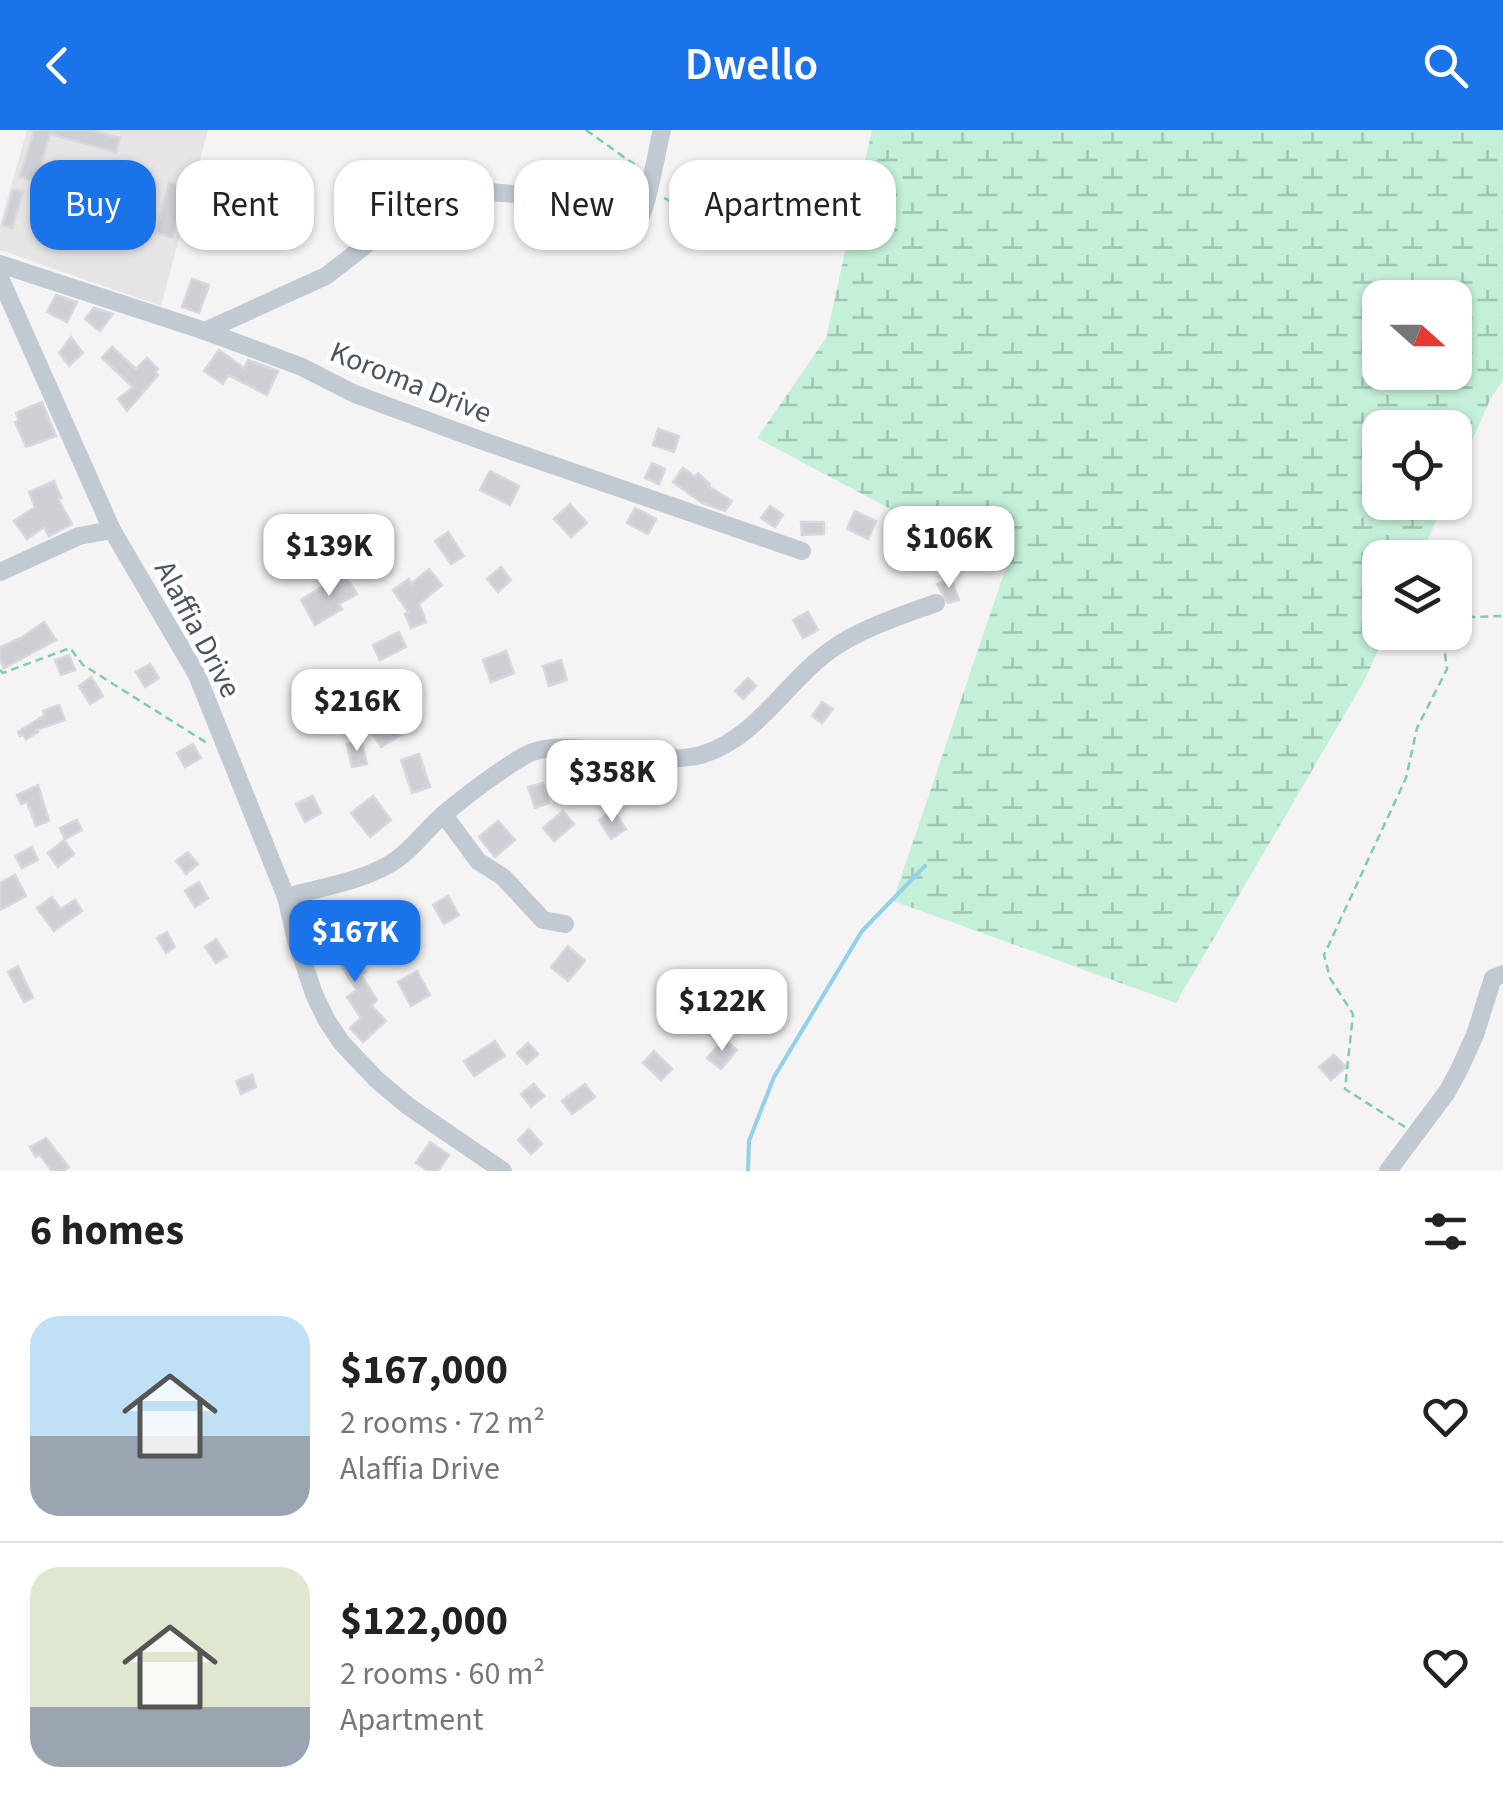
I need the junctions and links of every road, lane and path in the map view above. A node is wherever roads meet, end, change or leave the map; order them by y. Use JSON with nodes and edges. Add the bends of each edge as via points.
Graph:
{"nodes":[{"id":1,"x":662,"y":130,"type":"edge"},
{"id":2,"x":0,"y":264,"type":"edge"},
{"id":3,"x":0,"y":278,"type":"edge"},
{"id":4,"x":206,"y":330,"type":"junction"},
{"id":5,"x":112,"y":530,"type":"junction"},
{"id":6,"x":802,"y":551,"type":"dead end"},
{"id":7,"x":0,"y":572,"type":"edge"},
{"id":8,"x":936,"y":603,"type":"dead end"},
{"id":9,"x":1503,"y":616,"type":"edge"},
{"id":10,"x":1472,"y":617,"type":"edge"},
{"id":11,"x":1444,"y":650,"type":"edge"},
{"id":12,"x":0,"y":670,"type":"edge"},
{"id":13,"x":227,"y":753,"type":"junction"},
{"id":14,"x":444,"y":814,"type":"junction"},
{"id":15,"x":286,"y":897,"type":"junction"},
{"id":16,"x":565,"y":924,"type":"dead end"},
{"id":17,"x":1503,"y":974,"type":"edge"},
{"id":18,"x":1414,"y":1133,"type":"junction"},
{"id":19,"x":503,"y":1171,"type":"edge"},
{"id":20,"x":1388,"y":1171,"type":"edge"}],
"edges":[{"from":1,"to":4,"type":"street","via":[[638,222],[595,219],[524,195],[479,191],[427,207],[326,276]]},
{"from":2,"to":4,"type":"street","name":"Koroma Drive"},
{"from":3,"to":5,"type":"street","name":"Alaffia Drive"},
{"from":4,"to":6,"type":"street","name":"Koroma Drive","via":[[494,446]]},
{"from":5,"to":7,"type":"street","via":[[79,536]]},
{"from":5,"to":13,"type":"street","name":"Alaffia Drive","via":[[197,675]]},
{"from":8,"to":14,"type":"street","via":[[836,645],[736,742],[672,758],[551,745],[526,755]]},
{"from":9,"to":10,"type":"path"},
{"from":11,"to":18,"type":"path","via":[[1446,669],[1417,728],[1406,778],[1324,954],[1330,978],[1353,1014],[1344,1088]]},
{"from":12,"to":13,"type":"path","via":[[70,648],[82,665]]},
{"from":13,"to":15,"type":"street","name":"Alaffia Drive"},
{"from":14,"to":15,"type":"street","via":[[388,865]]},
{"from":14,"to":16,"type":"street","via":[[478,861],[504,877],[543,920]]},
{"from":15,"to":19,"type":"street","name":"Alaffia Drive","via":[[314,994],[341,1042],[408,1106]]},
{"from":17,"to":18,"type":"street","via":[[1493,978],[1447,1092]]},
{"from":18,"to":20,"type":"street"}]}
